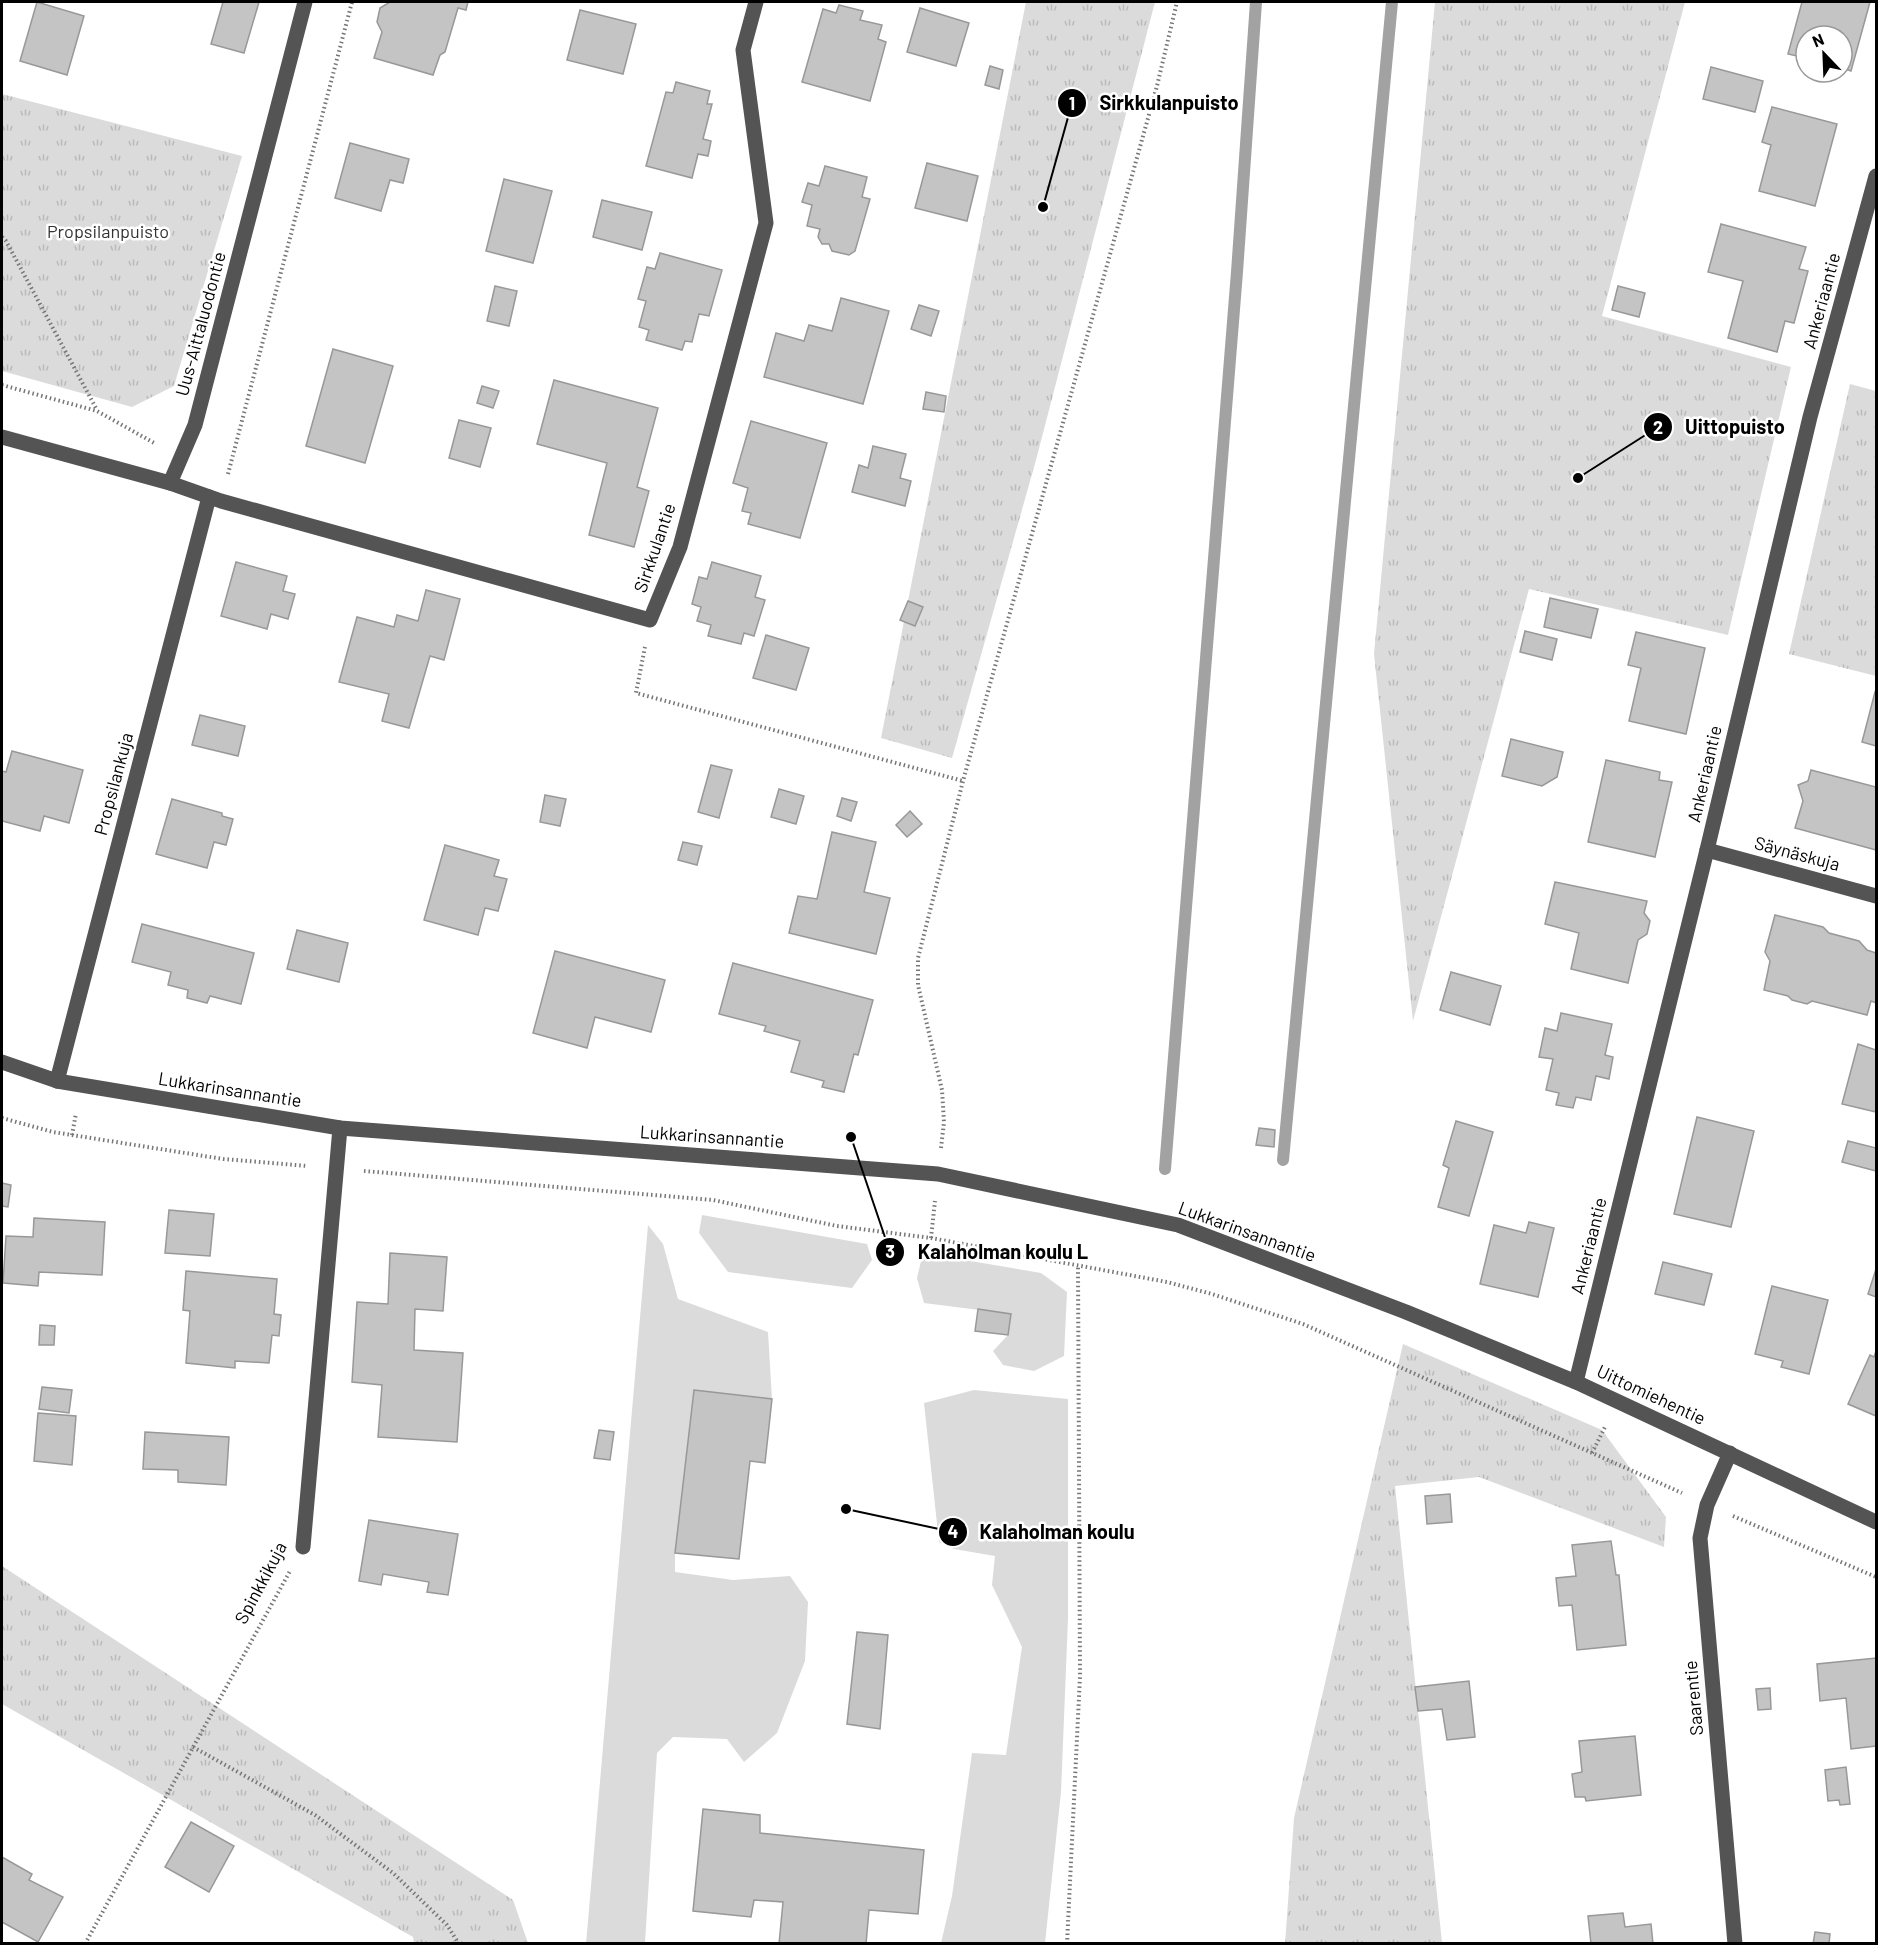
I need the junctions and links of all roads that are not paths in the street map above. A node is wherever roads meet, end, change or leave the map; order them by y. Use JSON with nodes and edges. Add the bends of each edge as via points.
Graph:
{"nodes":[{"id":1,"x":305,"y":2,"type":"edge"},
{"id":2,"x":756,"y":2,"type":"edge"},
{"id":3,"x":1876,"y":176,"type":"edge"},
{"id":4,"x":2,"y":437,"type":"edge"},
{"id":5,"x":170,"y":483,"type":"junction"},
{"id":6,"x":215,"y":499,"type":"junction"},
{"id":7,"x":1707,"y":850,"type":"junction"},
{"id":8,"x":1876,"y":896,"type":"edge"},
{"id":9,"x":2,"y":1062,"type":"edge"},
{"id":10,"x":57,"y":1081,"type":"junction"},
{"id":11,"x":340,"y":1128,"type":"junction"},
{"id":12,"x":1406,"y":1312,"type":"joint"},
{"id":13,"x":1576,"y":1382,"type":"junction"},
{"id":14,"x":1730,"y":1453,"type":"junction"},
{"id":15,"x":1876,"y":1522,"type":"edge"},
{"id":16,"x":303,"y":1546,"type":"road end"},
{"id":17,"x":1736,"y":1944,"type":"edge"}],
"edges":[{"from":1,"to":5,"type":"street","name":"Uus-Aittaluodontie","via":[[195,425]]},
{"from":2,"to":6,"type":"street","name":"Sirkkulantie","via":[[743,50],[766,223],[680,547],[650,620]]},
{"from":3,"to":7,"type":"street","name":"Ankeriaantie","via":[[1810,417]]},
{"from":4,"to":5,"type":"street"},
{"from":5,"to":6,"type":"street","name":"Sirkkulantie"},
{"from":6,"to":10,"type":"street","name":"Propsilankuja"},
{"from":7,"to":8,"type":"street","name":"Säynäskuja"},
{"from":7,"to":13,"type":"street","name":"Ankeriaantie"},
{"from":9,"to":10,"type":"street","name":"Lukkarinsannantie"},
{"from":10,"to":11,"type":"street","name":"Lukkarinsannantie"},
{"from":11,"to":12,"type":"street","name":"Lukkarinsannantie","via":[[938,1174],[1178,1225]]},
{"from":11,"to":16,"type":"street","name":"Spinkkikuja"},
{"from":12,"to":13,"type":"street","name":"Uittomiehentie"},
{"from":13,"to":14,"type":"street","name":"Uittomiehentie"},
{"from":14,"to":15,"type":"street","name":"Uittomiehentie"},
{"from":14,"to":17,"type":"street","name":"Saarentie","via":[[1707,1504],[1700,1538]]}]}
